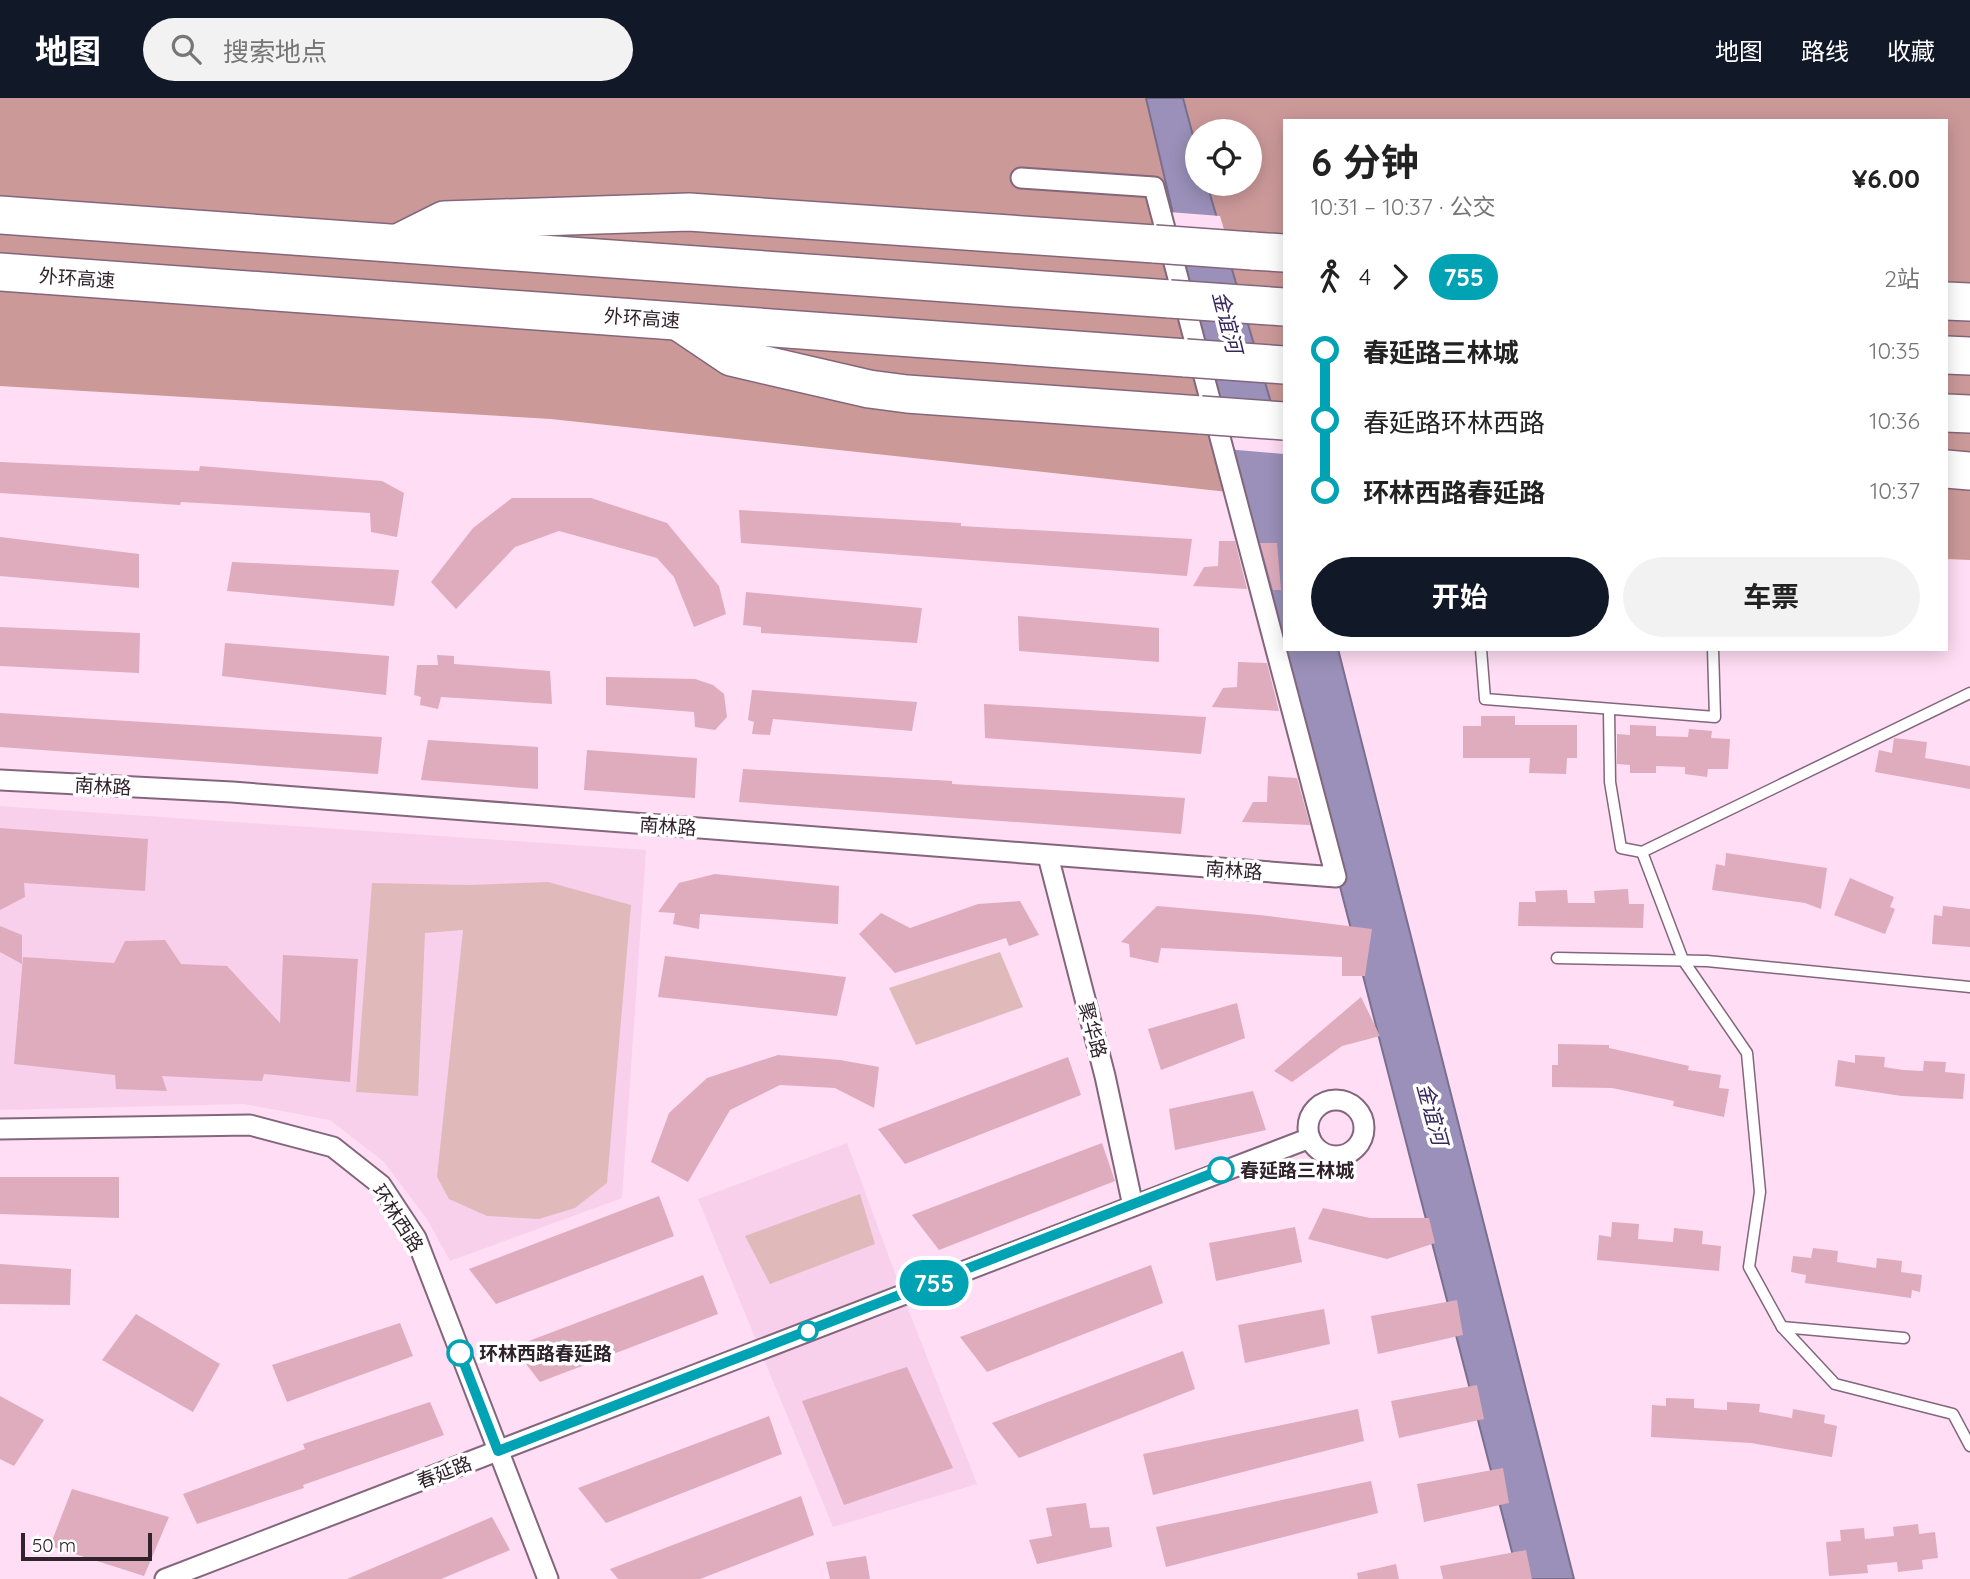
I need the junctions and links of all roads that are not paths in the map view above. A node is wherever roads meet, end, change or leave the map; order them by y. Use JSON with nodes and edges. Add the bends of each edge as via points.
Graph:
{"nodes":[{"id":1,"x":1021,"y":178,"type":"dead end"},
{"id":2,"x":0,"y":215,"type":"edge"},
{"id":3,"x":397,"y":243,"type":"junction"},
{"id":4,"x":1268,"y":252,"type":"edge"},
{"id":5,"x":0,"y":272,"type":"edge"},
{"id":6,"x":1948,"y":301,"type":"edge"},
{"id":7,"x":1970,"y":302,"type":"edge"},
{"id":8,"x":1283,"y":307,"type":"edge"},
{"id":9,"x":678,"y":321,"type":"junction"},
{"id":10,"x":1948,"y":355,"type":"edge"},
{"id":11,"x":1970,"y":356,"type":"edge"},
{"id":12,"x":1283,"y":365,"type":"edge"},
{"id":13,"x":1948,"y":412,"type":"edge"},
{"id":14,"x":1970,"y":414,"type":"edge"},
{"id":15,"x":1283,"y":421,"type":"edge"},
{"id":16,"x":1948,"y":469,"type":"edge"},
{"id":17,"x":1970,"y":471,"type":"edge"},
{"id":18,"x":1481,"y":651,"type":"edge"},
{"id":19,"x":1713,"y":651,"type":"edge"},
{"id":20,"x":1970,"y":694,"type":"edge"},
{"id":21,"x":1609,"y":710,"type":"junction"},
{"id":22,"x":0,"y":780,"type":"edge"},
{"id":23,"x":1642,"y":852,"type":"junction"},
{"id":24,"x":1048,"y":856,"type":"junction"},
{"id":25,"x":1557,"y":958,"type":"dead end"},
{"id":26,"x":1683,"y":960,"type":"junction"},
{"id":27,"x":1970,"y":986,"type":"edge"},
{"id":28,"x":0,"y":1129,"type":"edge"},
{"id":29,"x":1310,"y":1138,"type":"dead end"},
{"id":30,"x":1133,"y":1206,"type":"junction"},
{"id":31,"x":1782,"y":1326,"type":"junction"},
{"id":32,"x":1904,"y":1338,"type":"dead end"},
{"id":33,"x":1970,"y":1446,"type":"edge"},
{"id":34,"x":498,"y":1451,"type":"junction"},
{"id":35,"x":165,"y":1579,"type":"edge"},
{"id":36,"x":548,"y":1579,"type":"edge"}],
"edges":[{"from":1,"to":24,"type":"street","name":"南林路","via":[[1154,187],[1336,877]]},
{"from":2,"to":3,"type":"highway"},
{"from":3,"to":4,"type":"highway","bridge":true,"via":[[444,220],[689,212]]},
{"from":3,"to":8,"type":"highway","bridge":true},
{"from":5,"to":9,"type":"highway","name":"外环高速"},
{"from":6,"to":7,"type":"highway"},
{"from":9,"to":12,"type":"highway","name":"外环高速","bridge":true},
{"from":9,"to":15,"type":"highway","bridge":true,"via":[[731,357],[869,389]]},
{"from":10,"to":11,"type":"highway"},
{"from":13,"to":14,"type":"highway"},
{"from":16,"to":17,"type":"highway"},
{"from":18,"to":21,"type":"lane","via":[[1485,699]]},
{"from":19,"to":21,"type":"lane","via":[[1715,718]]},
{"from":20,"to":23,"type":"lane"},
{"from":21,"to":23,"type":"lane","via":[[1610,782],[1621,848]]},
{"from":22,"to":24,"type":"street","name":"南林路","via":[[232,792]]},
{"from":23,"to":26,"type":"lane"},
{"from":24,"to":30,"type":"street","name":"聚华路"},
{"from":25,"to":26,"type":"lane"},
{"from":26,"to":27,"type":"lane"},
{"from":26,"to":31,"type":"lane","via":[[1747,1053],[1760,1192],[1749,1267]]},
{"from":28,"to":34,"type":"street","name":"环林西路","via":[[250,1125],[333,1147],[381,1185],[416,1238]]},
{"from":29,"to":30,"type":"street","name":"春延路"},
{"from":30,"to":34,"type":"street","name":"春延路"},
{"from":31,"to":32,"type":"lane"},
{"from":31,"to":33,"type":"lane","via":[[1835,1384],[1953,1414]]},
{"from":34,"to":35,"type":"street","name":"春延路"},
{"from":34,"to":36,"type":"street","name":"环林西路"}]}
